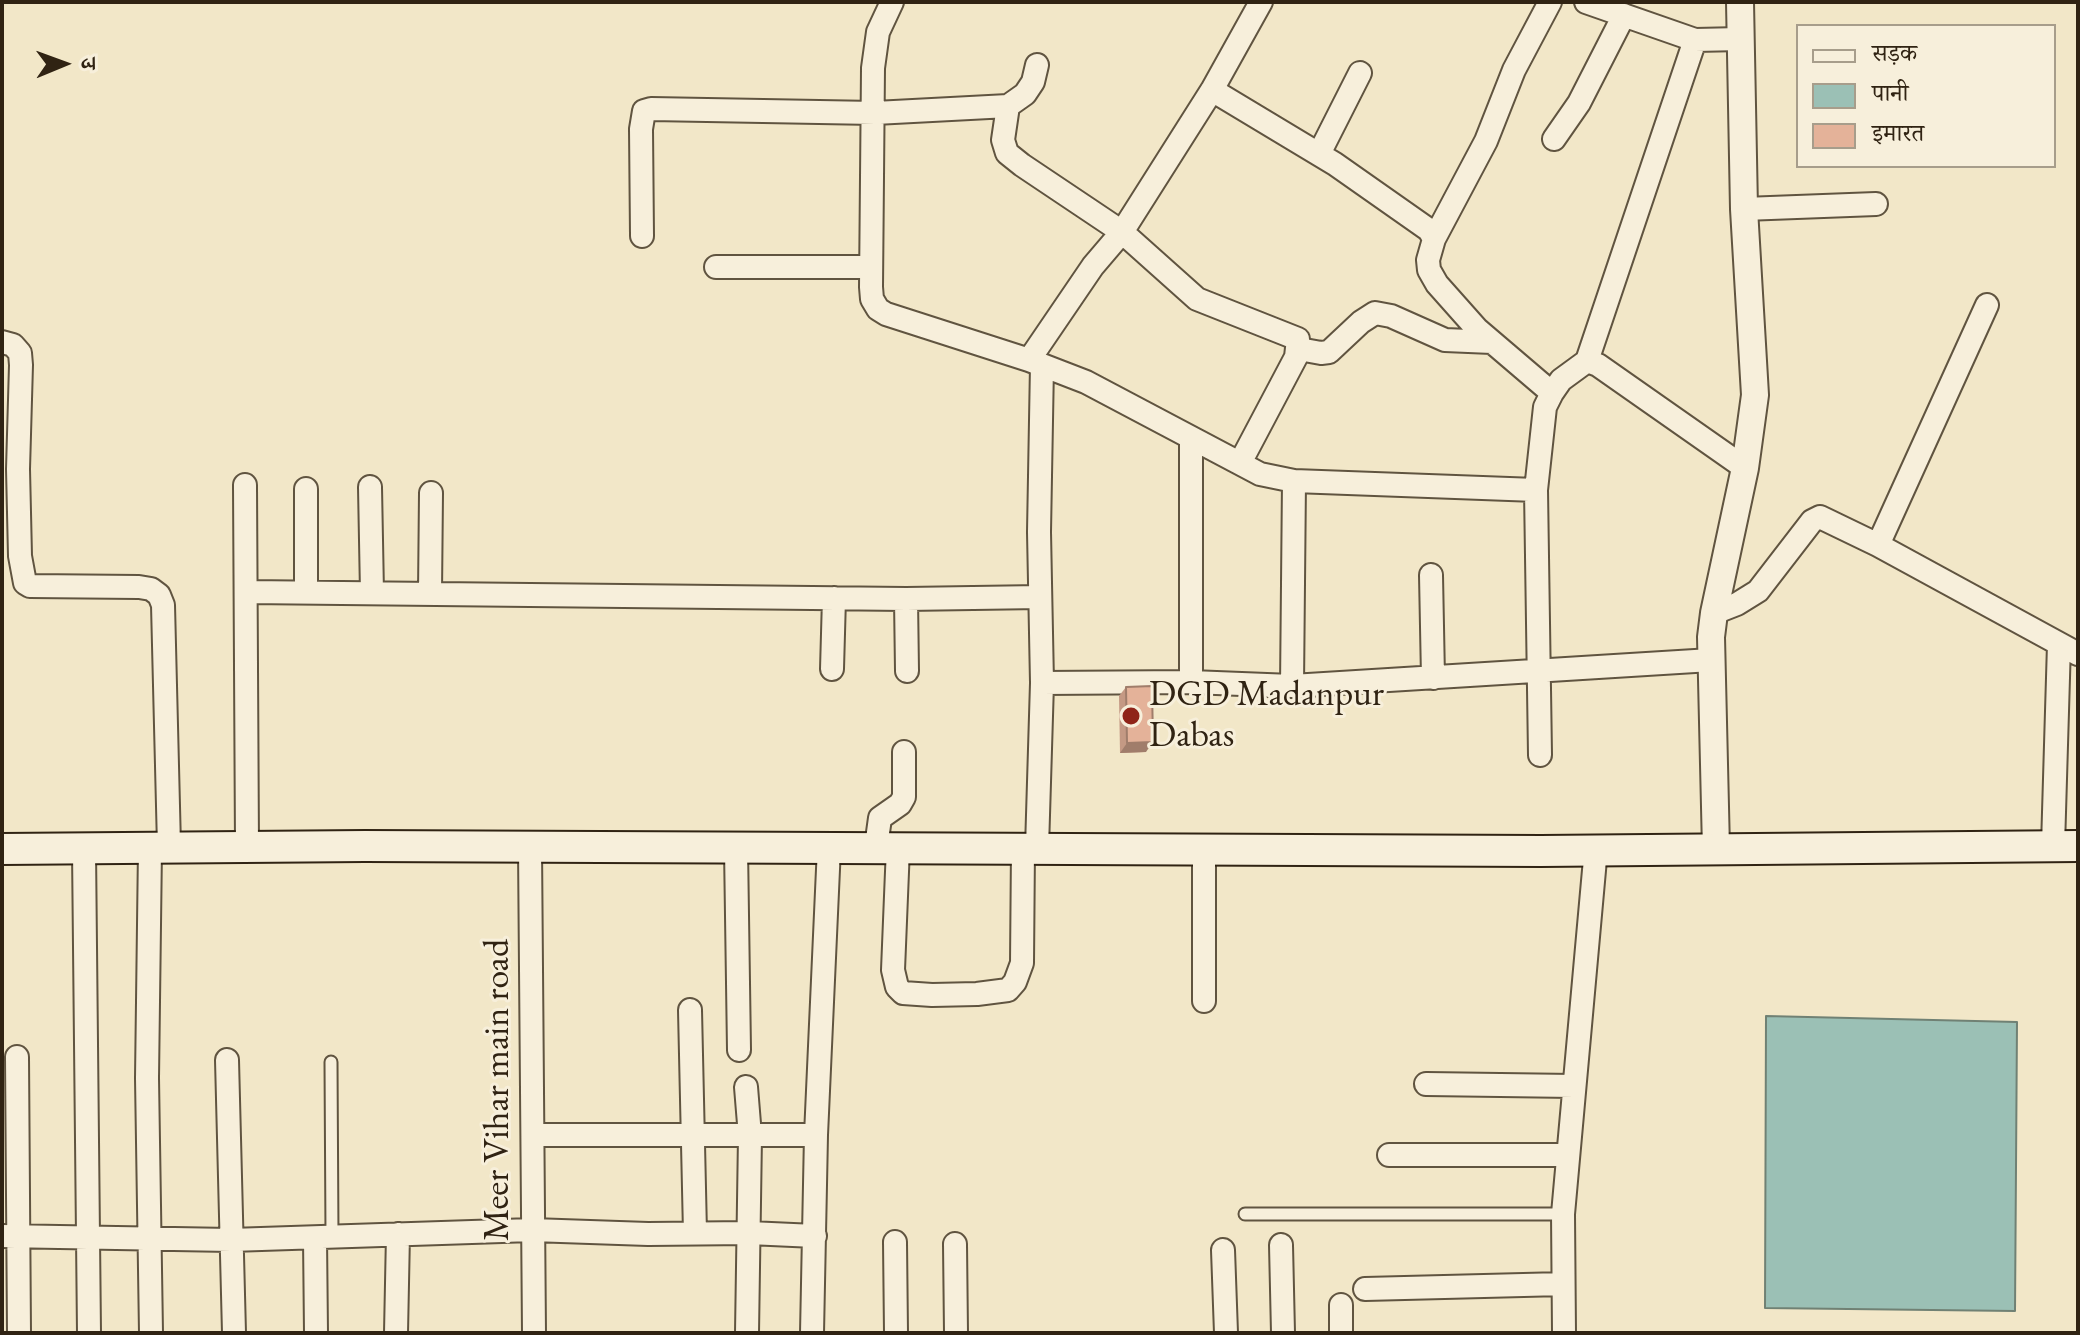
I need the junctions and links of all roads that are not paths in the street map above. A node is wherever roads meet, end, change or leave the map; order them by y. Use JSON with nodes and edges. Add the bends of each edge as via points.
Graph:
{"nodes":[{"id":1,"x":867,"y":2,"type":"edge"},
{"id":2,"x":1261,"y":2,"type":"edge"},
{"id":3,"x":1550,"y":2,"type":"edge"},
{"id":4,"x":1586,"y":2,"type":"edge"},
{"id":5,"x":1740,"y":2,"type":"edge"},
{"id":6,"x":891,"y":3,"type":"edge"},
{"id":7,"x":1624,"y":15,"type":"junction"},
{"id":8,"x":1741,"y":39,"type":"junction"},
{"id":9,"x":1695,"y":40,"type":"junction"},
{"id":10,"x":1037,"y":65,"type":"dead end"},
{"id":11,"x":1360,"y":73,"type":"dead end"},
{"id":12,"x":1212,"y":90,"type":"junction"},
{"id":13,"x":1008,"y":106,"type":"junction"},
{"id":14,"x":875,"y":113,"type":"junction"},
{"id":15,"x":1554,"y":139,"type":"dead end"},
{"id":16,"x":1319,"y":154,"type":"junction"},
{"id":17,"x":1876,"y":204,"type":"dead end"},
{"id":18,"x":1744,"y":209,"type":"junction"},
{"id":19,"x":1122,"y":232,"type":"junction"},
{"id":20,"x":642,"y":236,"type":"dead end"},
{"id":21,"x":1434,"y":239,"type":"junction"},
{"id":22,"x":716,"y":267,"type":"dead end"},
{"id":23,"x":871,"y":267,"type":"junction"},
{"id":24,"x":1987,"y":305,"type":"dead end"},
{"id":25,"x":2,"y":342,"type":"edge"},
{"id":26,"x":1492,"y":342,"type":"junction"},
{"id":27,"x":1299,"y":349,"type":"junction"},
{"id":28,"x":1587,"y":361,"type":"junction"},
{"id":29,"x":1035,"y":363,"type":"junction"},
{"id":30,"x":1552,"y":393,"type":"junction"},
{"id":31,"x":11,"y":401,"type":"edge"},
{"id":32,"x":1191,"y":440,"type":"junction"},
{"id":33,"x":1240,"y":463,"type":"junction"},
{"id":34,"x":1745,"y":468,"type":"junction"},
{"id":35,"x":10,"y":469,"type":"edge"},
{"id":36,"x":1294,"y":481,"type":"junction"},
{"id":37,"x":245,"y":485,"type":"dead end"},
{"id":38,"x":370,"y":487,"type":"dead end"},
{"id":39,"x":306,"y":489,"type":"dead end"},
{"id":40,"x":1536,"y":490,"type":"junction"},
{"id":41,"x":431,"y":493,"type":"dead end"},
{"id":42,"x":1878,"y":545,"type":"junction"},
{"id":43,"x":1431,"y":575,"type":"dead end"},
{"id":44,"x":248,"y":592,"type":"junction"},
{"id":45,"x":306,"y":592,"type":"junction"},
{"id":46,"x":372,"y":593,"type":"junction"},
{"id":47,"x":430,"y":593,"type":"junction"},
{"id":48,"x":1040,"y":597,"type":"junction"},
{"id":49,"x":834,"y":598,"type":"junction"},
{"id":50,"x":906,"y":599,"type":"junction"},
{"id":51,"x":1714,"y":613,"type":"junction"},
{"id":52,"x":2068,"y":649,"type":"edge"},
{"id":53,"x":1711,"y":660,"type":"junction"},
{"id":54,"x":832,"y":669,"type":"dead end"},
{"id":55,"x":907,"y":671,"type":"dead end"},
{"id":56,"x":1541,"y":671,"type":"junction"},
{"id":57,"x":1433,"y":678,"type":"junction"},
{"id":58,"x":1191,"y":682,"type":"junction"},
{"id":59,"x":1042,"y":683,"type":"junction"},
{"id":60,"x":1292,"y":686,"type":"junction"},
{"id":61,"x":904,"y":752,"type":"dead end"},
{"id":62,"x":1540,"y":755,"type":"dead end"},
{"id":63,"x":247,"y":846,"type":"junction"},
{"id":64,"x":2066,"y":846,"type":"edge"},
{"id":65,"x":159,"y":847,"type":"junction"},
{"id":66,"x":530,"y":847,"type":"junction"},
{"id":67,"x":829,"y":847,"type":"junction"},
{"id":68,"x":887,"y":847,"type":"junction"},
{"id":69,"x":736,"y":848,"type":"junction"},
{"id":70,"x":1030,"y":848,"type":"junction"},
{"id":71,"x":1596,"y":848,"type":"junction"},
{"id":72,"x":2,"y":849,"type":"edge"},
{"id":73,"x":1204,"y":849,"type":"junction"},
{"id":74,"x":1716,"y":849,"type":"junction"},
{"id":75,"x":84,"y":850,"type":"junction"},
{"id":76,"x":1204,"y":1001,"type":"dead end"},
{"id":77,"x":690,"y":1010,"type":"dead end"},
{"id":78,"x":739,"y":1050,"type":"dead end"},
{"id":79,"x":17,"y":1057,"type":"dead end"},
{"id":80,"x":227,"y":1060,"type":"dead end"},
{"id":81,"x":331,"y":1062,"type":"dead end"},
{"id":82,"x":1426,"y":1084,"type":"dead end"},
{"id":83,"x":1574,"y":1086,"type":"junction"},
{"id":84,"x":746,"y":1087,"type":"dead end"},
{"id":85,"x":533,"y":1135,"type":"junction"},
{"id":86,"x":691,"y":1135,"type":"junction"},
{"id":87,"x":816,"y":1135,"type":"junction"},
{"id":88,"x":750,"y":1136,"type":"junction"},
{"id":89,"x":1389,"y":1155,"type":"dead end"},
{"id":90,"x":1568,"y":1155,"type":"junction"},
{"id":91,"x":1245,"y":1214,"type":"dead end"},
{"id":92,"x":1563,"y":1214,"type":"junction"},
{"id":93,"x":532,"y":1230,"type":"junction"},
{"id":94,"x":695,"y":1233,"type":"junction"},
{"id":95,"x":749,"y":1233,"type":"junction"},
{"id":96,"x":398,"y":1234,"type":"junction"},
{"id":97,"x":11,"y":1236,"type":"edge"},
{"id":98,"x":815,"y":1236,"type":"junction"},
{"id":99,"x":89,"y":1237,"type":"junction"},
{"id":100,"x":324,"y":1237,"type":"junction"},
{"id":101,"x":149,"y":1240,"type":"junction"},
{"id":102,"x":231,"y":1240,"type":"junction"},
{"id":103,"x":895,"y":1242,"type":"dead end"},
{"id":104,"x":955,"y":1244,"type":"dead end"},
{"id":105,"x":1281,"y":1245,"type":"dead end"},
{"id":106,"x":1223,"y":1250,"type":"dead end"},
{"id":107,"x":1563,"y":1284,"type":"junction"},
{"id":108,"x":1365,"y":1289,"type":"dead end"},
{"id":109,"x":1341,"y":1305,"type":"dead end"},
{"id":110,"x":19,"y":1333,"type":"edge"},
{"id":111,"x":89,"y":1333,"type":"edge"},
{"id":112,"x":151,"y":1333,"type":"edge"},
{"id":113,"x":234,"y":1333,"type":"edge"},
{"id":114,"x":316,"y":1333,"type":"edge"},
{"id":115,"x":396,"y":1333,"type":"edge"},
{"id":116,"x":534,"y":1333,"type":"edge"},
{"id":117,"x":747,"y":1333,"type":"edge"},
{"id":118,"x":812,"y":1333,"type":"edge"},
{"id":119,"x":896,"y":1333,"type":"edge"},
{"id":120,"x":956,"y":1333,"type":"edge"},
{"id":121,"x":1226,"y":1333,"type":"edge"},
{"id":122,"x":1283,"y":1333,"type":"edge"},
{"id":123,"x":1341,"y":1333,"type":"edge"},
{"id":124,"x":1564,"y":1333,"type":"edge"}],
"edges":[{"from":1,"to":6,"type":"street"},
{"from":2,"to":12,"type":"street"},
{"from":3,"to":21,"type":"street"},
{"from":4,"to":7,"type":"street"},
{"from":5,"to":8,"type":"street"},
{"from":6,"to":14,"type":"street","via":[[878,32]]},
{"from":7,"to":9,"type":"street"},
{"from":7,"to":15,"type":"street","via":[[1579,103]]},
{"from":8,"to":9,"type":"street"},
{"from":8,"to":18,"type":"street"},
{"from":9,"to":28,"type":"street"},
{"from":10,"to":13,"type":"street","via":[[1025,94]]},
{"from":11,"to":16,"type":"street"},
{"from":12,"to":16,"type":"street"},
{"from":12,"to":19,"type":"street"},
{"from":13,"to":14,"type":"street"},
{"from":13,"to":19,"type":"street","via":[[1003,140],[1007,153]]},
{"from":14,"to":20,"type":"street","via":[[644,111]]},
{"from":14,"to":23,"type":"street"},
{"from":16,"to":21,"type":"street","via":[[1420,223]]},
{"from":17,"to":18,"type":"street"},
{"from":18,"to":34,"type":"street","via":[[1755,395]]},
{"from":19,"to":27,"type":"street","via":[[1197,299],[1292,335]]},
{"from":19,"to":29,"type":"street","via":[[1093,266]]},
{"from":21,"to":26,"type":"street","via":[[1429,270]]},
{"from":22,"to":23,"type":"street"},
{"from":23,"to":29,"type":"street","via":[[872,299],[886,314]]},
{"from":24,"to":42,"type":"street"},
{"from":25,"to":31,"type":"street","via":[[20,353]]},
{"from":26,"to":27,"type":"street","via":[[1445,340],[1375,313],[1329,352]]},
{"from":26,"to":30,"type":"street"},
{"from":27,"to":33,"type":"street"},
{"from":28,"to":30,"type":"street"},
{"from":28,"to":34,"type":"street"},
{"from":29,"to":32,"type":"street","via":[[1086,382]]},
{"from":29,"to":48,"type":"street"},
{"from":30,"to":40,"type":"street","via":[[1545,407]]},
{"from":31,"to":35,"type":"street"},
{"from":32,"to":33,"type":"street"},
{"from":32,"to":58,"type":"street"},
{"from":33,"to":36,"type":"street","via":[[1260,474]]},
{"from":34,"to":51,"type":"street"},
{"from":35,"to":65,"type":"street","via":[[25,583],[139,587],[151,589],[163,605]]},
{"from":36,"to":40,"type":"street"},
{"from":36,"to":60,"type":"street"},
{"from":37,"to":44,"type":"street"},
{"from":38,"to":46,"type":"street"},
{"from":39,"to":45,"type":"street"},
{"from":40,"to":56,"type":"street"},
{"from":41,"to":47,"type":"street"},
{"from":42,"to":51,"type":"street","via":[[1820,517],[1758,591]]},
{"from":42,"to":52,"type":"street"},
{"from":43,"to":57,"type":"street"},
{"from":44,"to":45,"type":"street"},
{"from":44,"to":63,"type":"street"},
{"from":45,"to":46,"type":"street"},
{"from":46,"to":47,"type":"street"},
{"from":47,"to":49,"type":"street"},
{"from":48,"to":50,"type":"street"},
{"from":48,"to":59,"type":"street"},
{"from":49,"to":50,"type":"street"},
{"from":49,"to":54,"type":"street"},
{"from":50,"to":55,"type":"street"},
{"from":51,"to":53,"type":"street"},
{"from":52,"to":64,"type":"street"},
{"from":53,"to":56,"type":"street"},
{"from":53,"to":74,"type":"street"},
{"from":56,"to":57,"type":"street"},
{"from":56,"to":62,"type":"street"},
{"from":57,"to":60,"type":"street"},
{"from":58,"to":59,"type":"street"},
{"from":58,"to":60,"type":"street"},
{"from":59,"to":70,"type":"street"},
{"from":61,"to":68,"type":"street","via":[[904,797],[880,818]]},
{"from":63,"to":65,"type":"main road"},
{"from":63,"to":66,"type":"main road"},
{"from":64,"to":74,"type":"main road"},
{"from":65,"to":75,"type":"main road"},
{"from":65,"to":101,"type":"street","via":[[147,1078]]},
{"from":66,"to":69,"type":"main road"},
{"from":66,"to":85,"type":"street","name":"Meer Vihar main road"},
{"from":67,"to":68,"type":"main road"},
{"from":67,"to":69,"type":"main road"},
{"from":67,"to":87,"type":"street"},
{"from":68,"to":70,"type":"main road"},
{"from":68,"to":70,"type":"street","via":[[897,987],[903,993],[932,995],[1008,990],[1015,982],[1022,963]]},
{"from":69,"to":78,"type":"street"},
{"from":70,"to":73,"type":"main road"},
{"from":71,"to":73,"type":"main road"},
{"from":71,"to":74,"type":"main road"},
{"from":71,"to":83,"type":"street"},
{"from":72,"to":75,"type":"main road"},
{"from":73,"to":76,"type":"street"},
{"from":75,"to":99,"type":"street"},
{"from":77,"to":86,"type":"street"},
{"from":79,"to":97,"type":"street"},
{"from":80,"to":102,"type":"street"},
{"from":81,"to":100,"type":"lane"},
{"from":82,"to":83,"type":"street"},
{"from":83,"to":90,"type":"street"},
{"from":84,"to":88,"type":"street"},
{"from":85,"to":86,"type":"street"},
{"from":85,"to":93,"type":"street","name":"Meer Vihar main road"},
{"from":86,"to":88,"type":"street"},
{"from":86,"to":94,"type":"street"},
{"from":87,"to":88,"type":"street"},
{"from":87,"to":98,"type":"street"},
{"from":88,"to":95,"type":"street"},
{"from":89,"to":90,"type":"street"},
{"from":90,"to":92,"type":"street"},
{"from":91,"to":92,"type":"lane"},
{"from":92,"to":107,"type":"street"},
{"from":93,"to":94,"type":"street"},
{"from":93,"to":96,"type":"street"},
{"from":93,"to":116,"type":"street","name":"Meer Vihar main road"},
{"from":94,"to":95,"type":"street"},
{"from":95,"to":98,"type":"street"},
{"from":95,"to":117,"type":"street"},
{"from":96,"to":100,"type":"street"},
{"from":96,"to":115,"type":"street"},
{"from":97,"to":99,"type":"street"},
{"from":97,"to":110,"type":"street"},
{"from":98,"to":118,"type":"street"},
{"from":99,"to":101,"type":"street"},
{"from":99,"to":111,"type":"street"},
{"from":100,"to":102,"type":"street"},
{"from":100,"to":114,"type":"street"},
{"from":101,"to":102,"type":"street"},
{"from":101,"to":112,"type":"street"},
{"from":102,"to":113,"type":"street"},
{"from":103,"to":119,"type":"street"},
{"from":104,"to":120,"type":"street"},
{"from":105,"to":122,"type":"street"},
{"from":106,"to":121,"type":"street"},
{"from":107,"to":108,"type":"street"},
{"from":107,"to":124,"type":"street"},
{"from":109,"to":123,"type":"street"}]}
